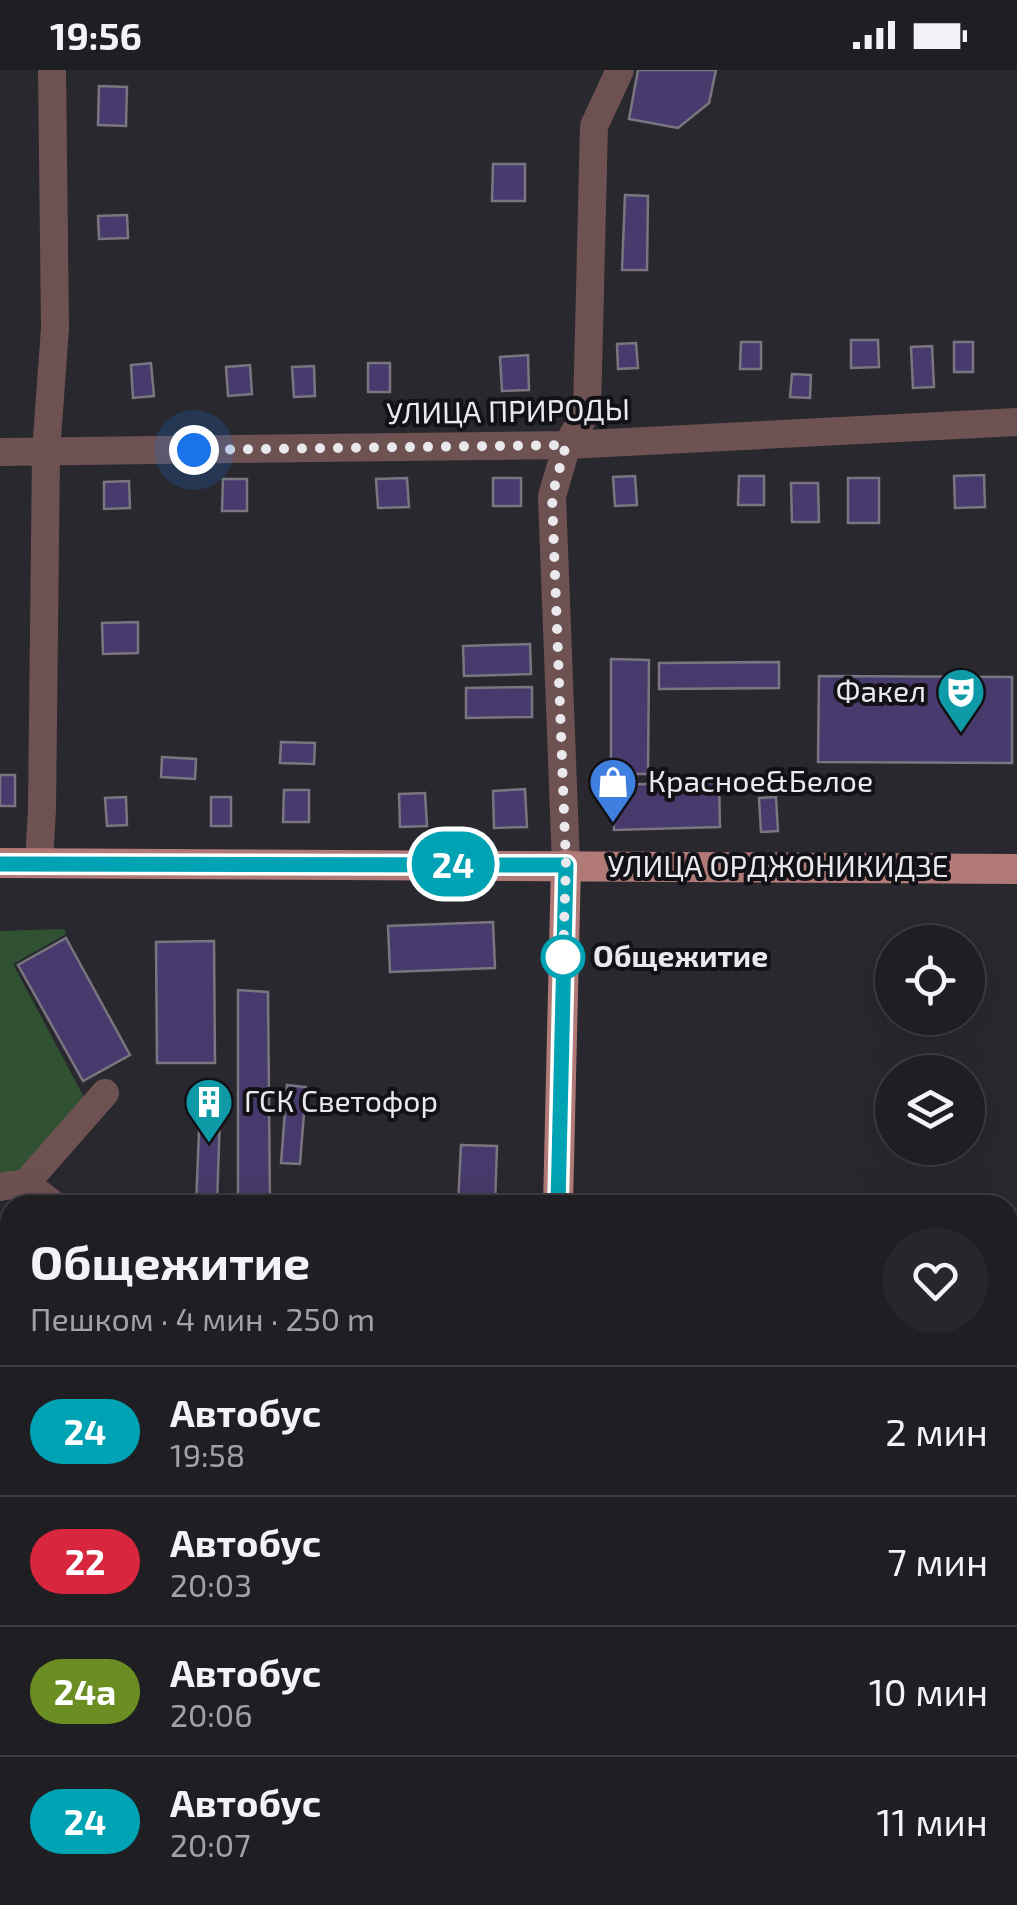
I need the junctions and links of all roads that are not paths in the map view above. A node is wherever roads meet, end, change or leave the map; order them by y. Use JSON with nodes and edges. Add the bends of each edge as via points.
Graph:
{"nodes":[{"id":1,"x":52,"y":70,"type":"edge"},
{"id":2,"x":620,"y":70,"type":"edge"},
{"id":3,"x":1017,"y":422,"type":"edge"},
{"id":4,"x":566,"y":445,"type":"junction"},
{"id":5,"x":0,"y":452,"type":"edge"},
{"id":6,"x":46,"y":452,"type":"junction"},
{"id":7,"x":38,"y":863,"type":"junction"},
{"id":8,"x":0,"y":864,"type":"edge"},
{"id":9,"x":566,"y":865,"type":"junction"},
{"id":10,"x":1017,"y":869,"type":"edge"},
{"id":11,"x":105,"y":1093,"type":"dead end"},
{"id":12,"x":13,"y":1185,"type":"edge"},
{"id":13,"x":558,"y":1195,"type":"edge"}],
"edges":[{"from":1,"to":6,"type":"street","via":[[55,328]]},
{"from":2,"to":4,"type":"street","via":[[594,126],[586,411]]},
{"from":3,"to":4,"type":"street","name":"УЛИЦА ПРИРОДЫ"},
{"from":4,"to":6,"type":"street","name":"УЛИЦА ПРИРОДЫ"},
{"from":4,"to":9,"type":"street","via":[[552,496]]},
{"from":5,"to":6,"type":"street","name":"УЛИЦА ПРИРОДЫ"},
{"from":6,"to":7,"type":"street"},
{"from":7,"to":8,"type":"main road","name":"УЛИЦА ОРДЖОНИКИДЗЕ"},
{"from":7,"to":9,"type":"main road","name":"УЛИЦА ОРДЖОНИКИДЗЕ"},
{"from":9,"to":10,"type":"main road","name":"УЛИЦА ОРДЖОНИКИДЗЕ"},
{"from":9,"to":13,"type":"main road"},
{"from":11,"to":12,"type":"street"}]}
